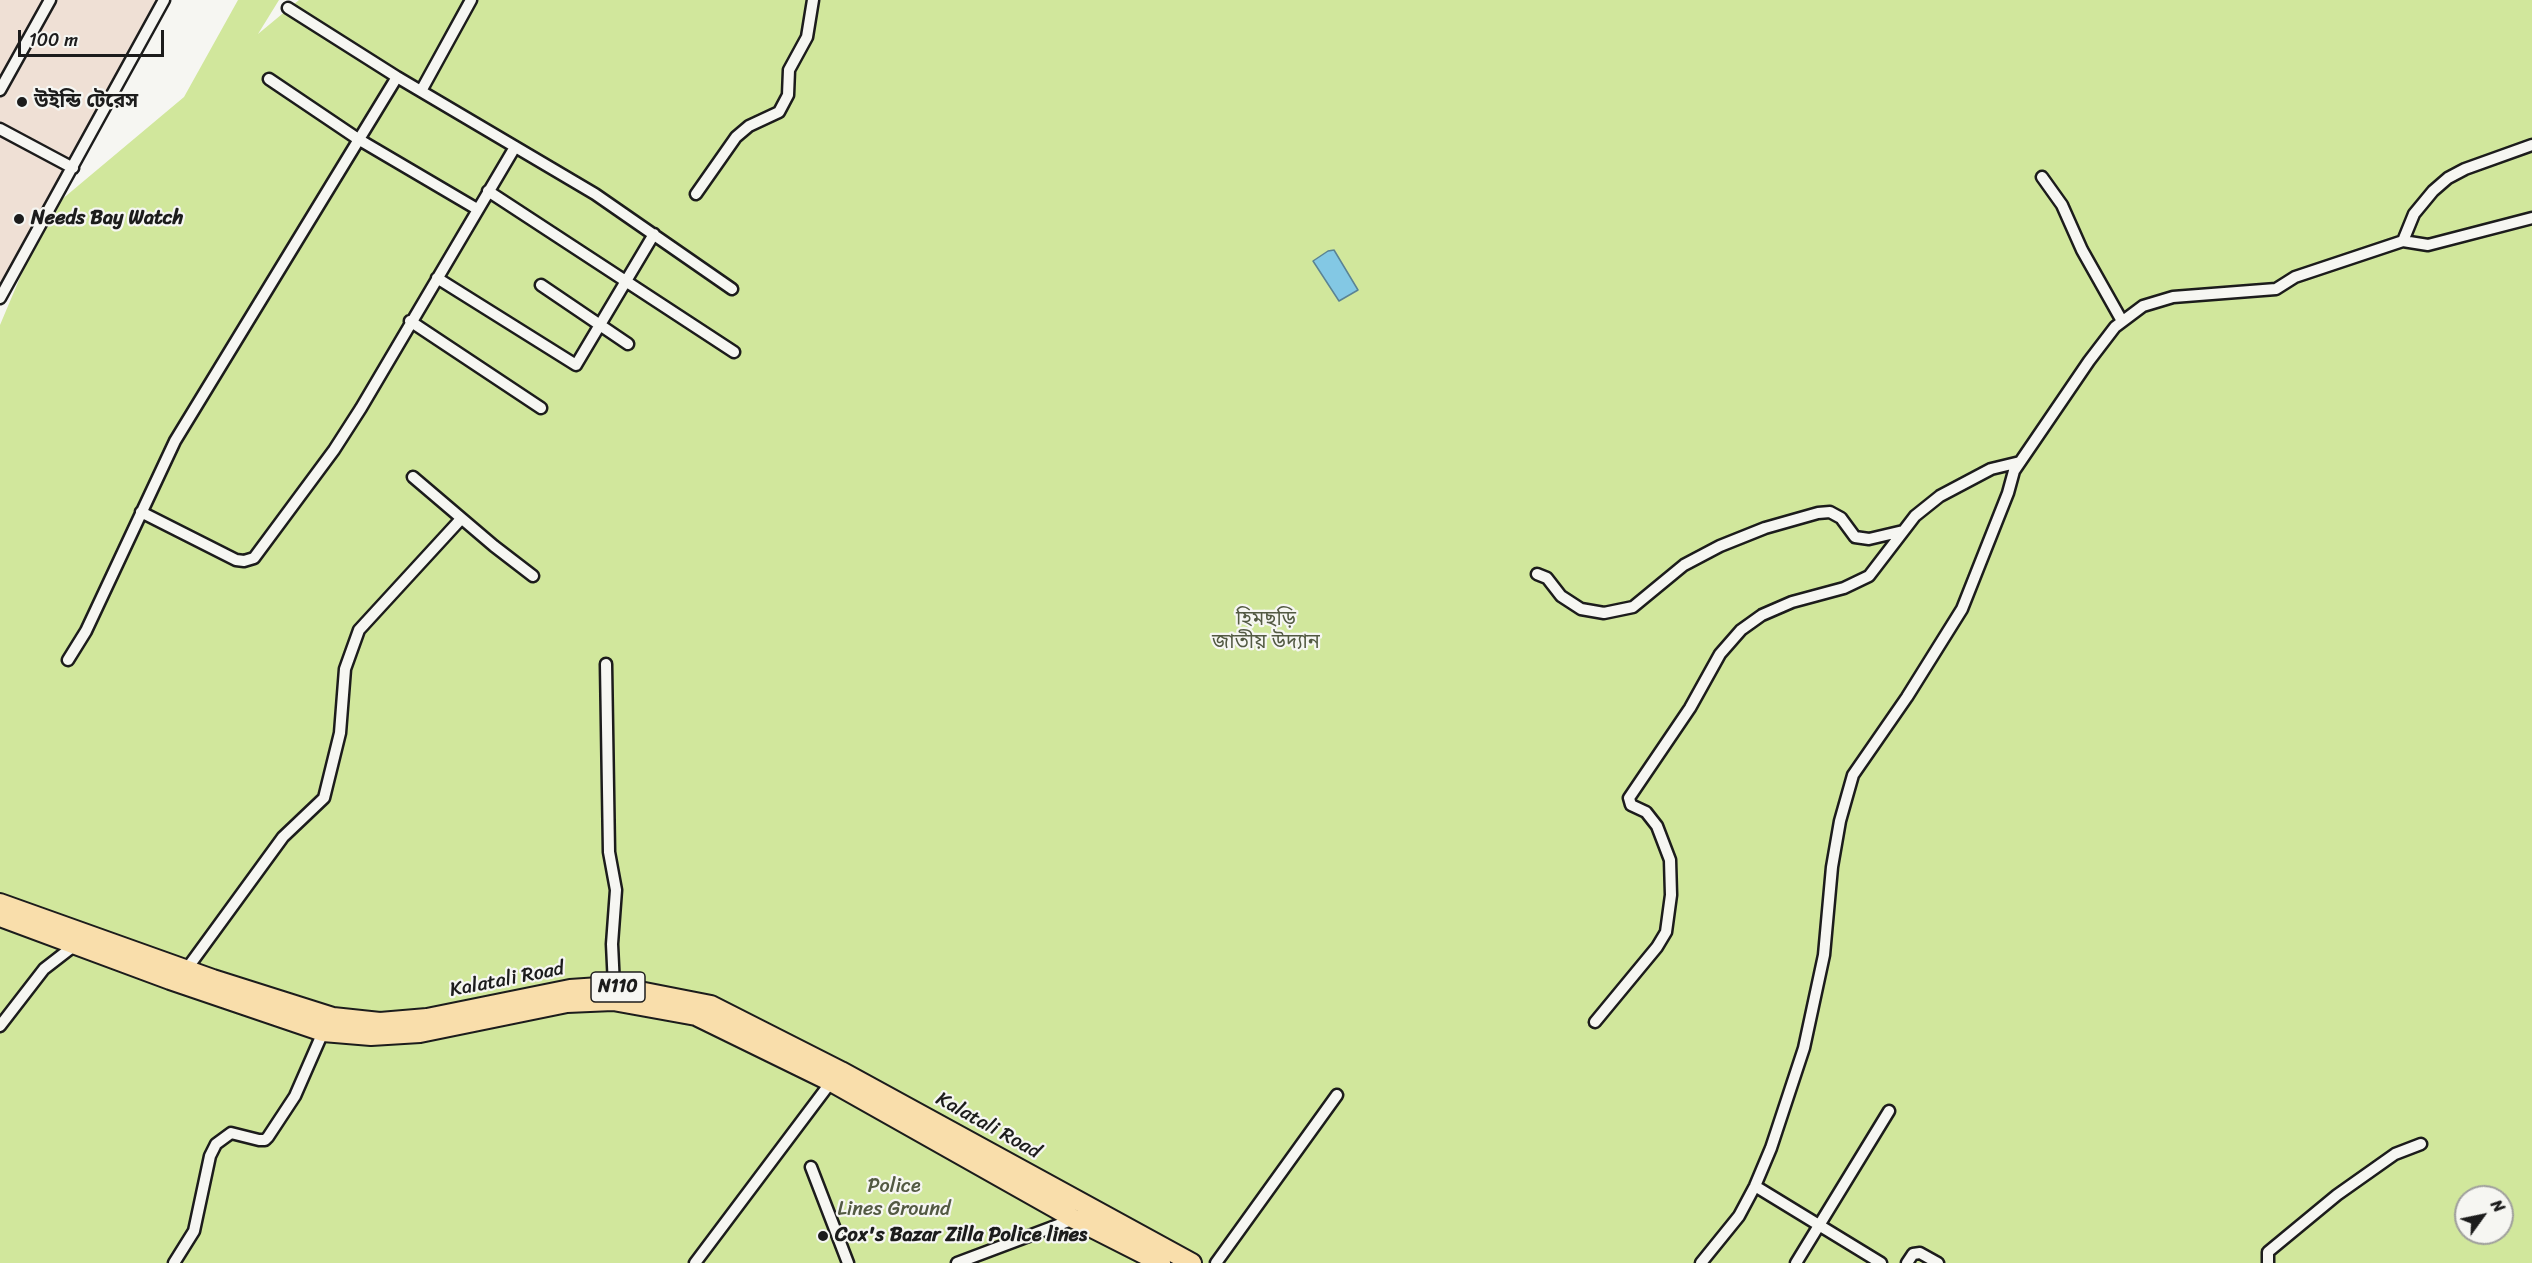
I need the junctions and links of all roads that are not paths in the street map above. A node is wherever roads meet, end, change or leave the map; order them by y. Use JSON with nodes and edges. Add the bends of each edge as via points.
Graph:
{"nodes":[{"id":1,"x":50,"y":0,"type":"edge"},
{"id":2,"x":164,"y":0,"type":"edge"},
{"id":3,"x":471,"y":0,"type":"edge"},
{"id":4,"x":813,"y":0,"type":"edge"},
{"id":5,"x":288,"y":8,"type":"dead end"},
{"id":6,"x":397,"y":77,"type":"junction"},
{"id":7,"x":269,"y":79,"type":"dead end"},
{"id":8,"x":0,"y":90,"type":"edge"},
{"id":9,"x":421,"y":91,"type":"junction"},
{"id":10,"x":0,"y":129,"type":"edge"},
{"id":11,"x":358,"y":139,"type":"junction"},
{"id":12,"x":2532,"y":145,"type":"edge"},
{"id":13,"x":515,"y":147,"type":"junction"},
{"id":14,"x":73,"y":168,"type":"junction"},
{"id":15,"x":2042,"y":177,"type":"dead end"},
{"id":16,"x":488,"y":190,"type":"junction"},
{"id":17,"x":696,"y":194,"type":"dead end"},
{"id":18,"x":477,"y":209,"type":"junction"},
{"id":19,"x":2532,"y":218,"type":"edge"},
{"id":20,"x":654,"y":234,"type":"junction"},
{"id":21,"x":2403,"y":241,"type":"junction"},
{"id":22,"x":437,"y":278,"type":"junction"},
{"id":23,"x":627,"y":281,"type":"junction"},
{"id":24,"x":541,"y":285,"type":"dead end"},
{"id":25,"x":732,"y":289,"type":"dead end"},
{"id":26,"x":0,"y":298,"type":"edge"},
{"id":27,"x":410,"y":321,"type":"junction"},
{"id":28,"x":2122,"y":321,"type":"junction"},
{"id":29,"x":601,"y":325,"type":"junction"},
{"id":30,"x":628,"y":344,"type":"dead end"},
{"id":31,"x":734,"y":352,"type":"dead end"},
{"id":32,"x":541,"y":408,"type":"dead end"},
{"id":33,"x":2017,"y":467,"type":"junction"},
{"id":34,"x":413,"y":477,"type":"dead end"},
{"id":35,"x":141,"y":512,"type":"junction"},
{"id":36,"x":461,"y":519,"type":"junction"},
{"id":37,"x":1904,"y":531,"type":"junction"},
{"id":38,"x":1538,"y":574,"type":"dead end"},
{"id":39,"x":533,"y":576,"type":"dead end"},
{"id":40,"x":68,"y":660,"type":"dead end"},
{"id":41,"x":606,"y":664,"type":"dead end"},
{"id":42,"x":0,"y":903,"type":"edge"},
{"id":43,"x":0,"y":917,"type":"edge"},
{"id":44,"x":75,"y":945,"type":"junction"},
{"id":45,"x":186,"y":970,"type":"junction"},
{"id":46,"x":211,"y":986,"type":"junction"},
{"id":47,"x":614,"y":986,"type":"junction"},
{"id":48,"x":1595,"y":1022,"type":"dead end"},
{"id":49,"x":0,"y":1026,"type":"edge"},
{"id":50,"x":323,"y":1032,"type":"junction"},
{"id":51,"x":831,"y":1082,"type":"junction"},
{"id":52,"x":1337,"y":1095,"type":"dead end"},
{"id":53,"x":1889,"y":1111,"type":"dead end"},
{"id":54,"x":2421,"y":1144,"type":"dead end"},
{"id":55,"x":811,"y":1167,"type":"dead end"},
{"id":56,"x":1755,"y":1186,"type":"junction"},
{"id":57,"x":1051,"y":1195,"type":"junction"},
{"id":58,"x":1074,"y":1219,"type":"junction"},
{"id":59,"x":1819,"y":1225,"type":"junction"},
{"id":60,"x":174,"y":1263,"type":"edge"},
{"id":61,"x":695,"y":1263,"type":"edge"},
{"id":62,"x":848,"y":1263,"type":"edge"},
{"id":63,"x":957,"y":1263,"type":"edge"},
{"id":64,"x":1161,"y":1263,"type":"edge"},
{"id":65,"x":1192,"y":1263,"type":"edge"},
{"id":66,"x":1216,"y":1263,"type":"edge"},
{"id":67,"x":1701,"y":1263,"type":"edge"},
{"id":68,"x":1796,"y":1263,"type":"edge"},
{"id":69,"x":1881,"y":1263,"type":"edge"},
{"id":70,"x":1907,"y":1263,"type":"edge"},
{"id":71,"x":1938,"y":1263,"type":"edge"},
{"id":72,"x":2268,"y":1263,"type":"edge"}],
"edges":[{"from":1,"to":8,"type":"street"},
{"from":2,"to":14,"type":"street"},
{"from":3,"to":9,"type":"street"},
{"from":4,"to":17,"type":"street","via":[[807,37],[789,70],[788,95],[779,112],[736,137]]},
{"from":5,"to":6,"type":"street"},
{"from":6,"to":9,"type":"street"},
{"from":6,"to":11,"type":"street"},
{"from":7,"to":11,"type":"street"},
{"from":9,"to":13,"type":"street"},
{"from":10,"to":14,"type":"street"},
{"from":11,"to":18,"type":"street"},
{"from":11,"to":35,"type":"street","via":[[189,415]]},
{"from":12,"to":21,"type":"street","via":[[2448,178],[2414,214]]},
{"from":13,"to":16,"type":"street"},
{"from":13,"to":20,"type":"street"},
{"from":14,"to":26,"type":"street"},
{"from":15,"to":28,"type":"street","via":[[2062,205]]},
{"from":16,"to":18,"type":"street"},
{"from":16,"to":23,"type":"street"},
{"from":18,"to":22,"type":"street"},
{"from":19,"to":21,"type":"street","via":[[2428,245]]},
{"from":20,"to":23,"type":"street"},
{"from":20,"to":25,"type":"street"},
{"from":21,"to":28,"type":"street","via":[[2295,277],[2276,289],[2173,297],[2143,306]]},
{"from":22,"to":27,"type":"street"},
{"from":22,"to":29,"type":"street","via":[[576,365]]},
{"from":23,"to":29,"type":"street"},
{"from":23,"to":31,"type":"street"},
{"from":24,"to":29,"type":"street"},
{"from":27,"to":32,"type":"street"},
{"from":27,"to":35,"type":"street","via":[[334,450],[254,558],[236,560]]},
{"from":28,"to":33,"type":"street","via":[[2089,361]]},
{"from":29,"to":30,"type":"street"},
{"from":33,"to":37,"type":"street","via":[[1991,469],[1940,496],[1914,516]]},
{"from":33,"to":56,"type":"street","via":[[1962,609],[1853,775],[1838,833],[1824,955],[1804,1048],[1772,1148]]},
{"from":34,"to":36,"type":"street"},
{"from":35,"to":40,"type":"street","via":[[86,631]]},
{"from":36,"to":39,"type":"street"},
{"from":36,"to":45,"type":"street","via":[[359,630],[345,669],[340,733],[324,798],[283,837]]},
{"from":37,"to":38,"type":"street","via":[[1869,539],[1855,537],[1830,512],[1797,519],[1720,546],[1684,565],[1633,607],[1604,613],[1581,609]]},
{"from":37,"to":48,"type":"street","via":[[1869,576],[1844,588],[1792,602],[1762,615],[1741,630],[1720,654],[1690,708],[1629,798],[1631,805],[1646,812],[1657,826],[1670,860],[1666,932]]},
{"from":41,"to":47,"type":"street","via":[[609,852],[616,890]]},
{"from":42,"to":45,"type":"highway","name":"Kalatali Road","number":"N110"},
{"from":43,"to":44,"type":"highway","name":"Kalatali Road","number":"N110"},
{"from":44,"to":46,"type":"highway","name":"Kalatali Road","number":"N110"},
{"from":44,"to":49,"type":"street","via":[[44,969]]},
{"from":45,"to":46,"type":"highway","name":"Kalatali Road","number":"N110"},
{"from":46,"to":47,"type":"highway","name":"Kalatali Road","number":"N110","via":[[333,1017],[380,1022],[427,1018],[570,989]]},
{"from":46,"to":50,"type":"highway","name":"Kalatali Road","number":"N110"},
{"from":47,"to":57,"type":"highway","name":"Kalatali Road","number":"N110","via":[[711,1005],[841,1071]]},
{"from":50,"to":51,"type":"highway","name":"Kalatali Road","number":"N110","via":[[371,1036],[420,1033],[567,1004],[613,1001],[696,1016]]},
{"from":50,"to":60,"type":"street","via":[[295,1096],[268,1137],[259,1140],[231,1133],[216,1144],[194,1231]]},
{"from":51,"to":57,"type":"highway","name":"Kalatali Road","number":"N110"},
{"from":51,"to":61,"type":"street"},
{"from":52,"to":66,"type":"street"},
{"from":53,"to":59,"type":"street"},
{"from":54,"to":72,"type":"street","via":[[2395,1154],[2337,1195],[2268,1252]]},
{"from":55,"to":62,"type":"street"},
{"from":56,"to":59,"type":"street"},
{"from":56,"to":67,"type":"street","via":[[1739,1216]]},
{"from":57,"to":58,"type":"highway","name":"Kalatali Road","number":"N110"},
{"from":57,"to":65,"type":"highway","name":"Kalatali Road","number":"N110"},
{"from":58,"to":63,"type":"street"},
{"from":58,"to":64,"type":"highway","name":"Kalatali Road","number":"N110"},
{"from":59,"to":68,"type":"street"},
{"from":59,"to":69,"type":"street"},
{"from":70,"to":71,"type":"street","via":[[1920,1252]]}]}
